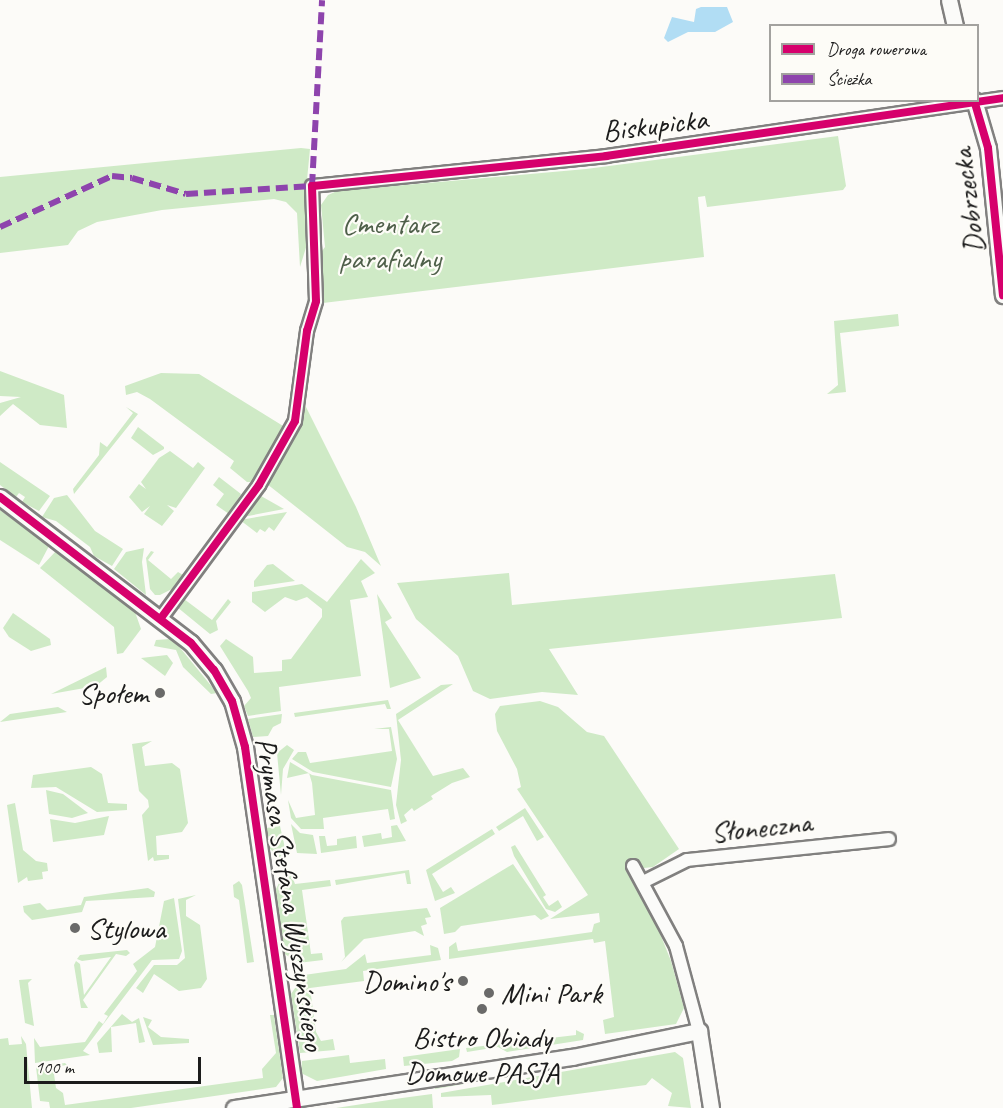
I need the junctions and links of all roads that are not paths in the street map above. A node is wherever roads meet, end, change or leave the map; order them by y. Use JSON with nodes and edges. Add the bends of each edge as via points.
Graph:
{"nodes":[{"id":1,"x":948,"y":0,"type":"edge"},
{"id":2,"x":954,"y":24,"type":"edge"},
{"id":3,"x":1003,"y":98,"type":"edge"},
{"id":4,"x":979,"y":101,"type":"edge"},
{"id":5,"x":975,"y":102,"type":"edge"},
{"id":6,"x":1003,"y":295,"type":"edge"},
{"id":7,"x":0,"y":497,"type":"edge"},
{"id":8,"x":160,"y":618,"type":"junction"},
{"id":9,"x":889,"y":839,"type":"dead end"},
{"id":10,"x":633,"y":866,"type":"dead end"},
{"id":11,"x":643,"y":882,"type":"junction"},
{"id":12,"x":699,"y":1031,"type":"junction"},
{"id":13,"x":297,"y":1103,"type":"edge"},
{"id":14,"x":234,"y":1108,"type":"edge"},
{"id":15,"x":711,"y":1108,"type":"edge"}],
"edges":[{"from":1,"to":2,"type":"street"},
{"from":3,"to":4,"type":"street","name":"Biskupicka"},
{"from":5,"to":6,"type":"street","name":"Dobrzecka","via":[[988,148]]},
{"from":5,"to":8,"type":"street","name":"Biskupicka","via":[[617,154],[312,186],[316,301],[307,331],[295,421],[259,485]]},
{"from":7,"to":8,"type":"street","name":"Prymasa Stefana Wyszyńskiego"},
{"from":8,"to":13,"type":"street","name":"Prymasa Stefana Wyszyńskiego","via":[[191,643],[214,670],[240,725]]},
{"from":9,"to":11,"type":"street","name":"Słoneczna","via":[[687,860]]},
{"from":10,"to":11,"type":"street"},
{"from":11,"to":12,"type":"street","via":[[679,955]]},
{"from":12,"to":13,"type":"street","name":"Prymasa Stefana Wyszyńskiego","via":[[572,1057]]},
{"from":12,"to":15,"type":"street"},
{"from":13,"to":14,"type":"street","name":"Prymasa Stefana Wyszyńskiego"}]}
